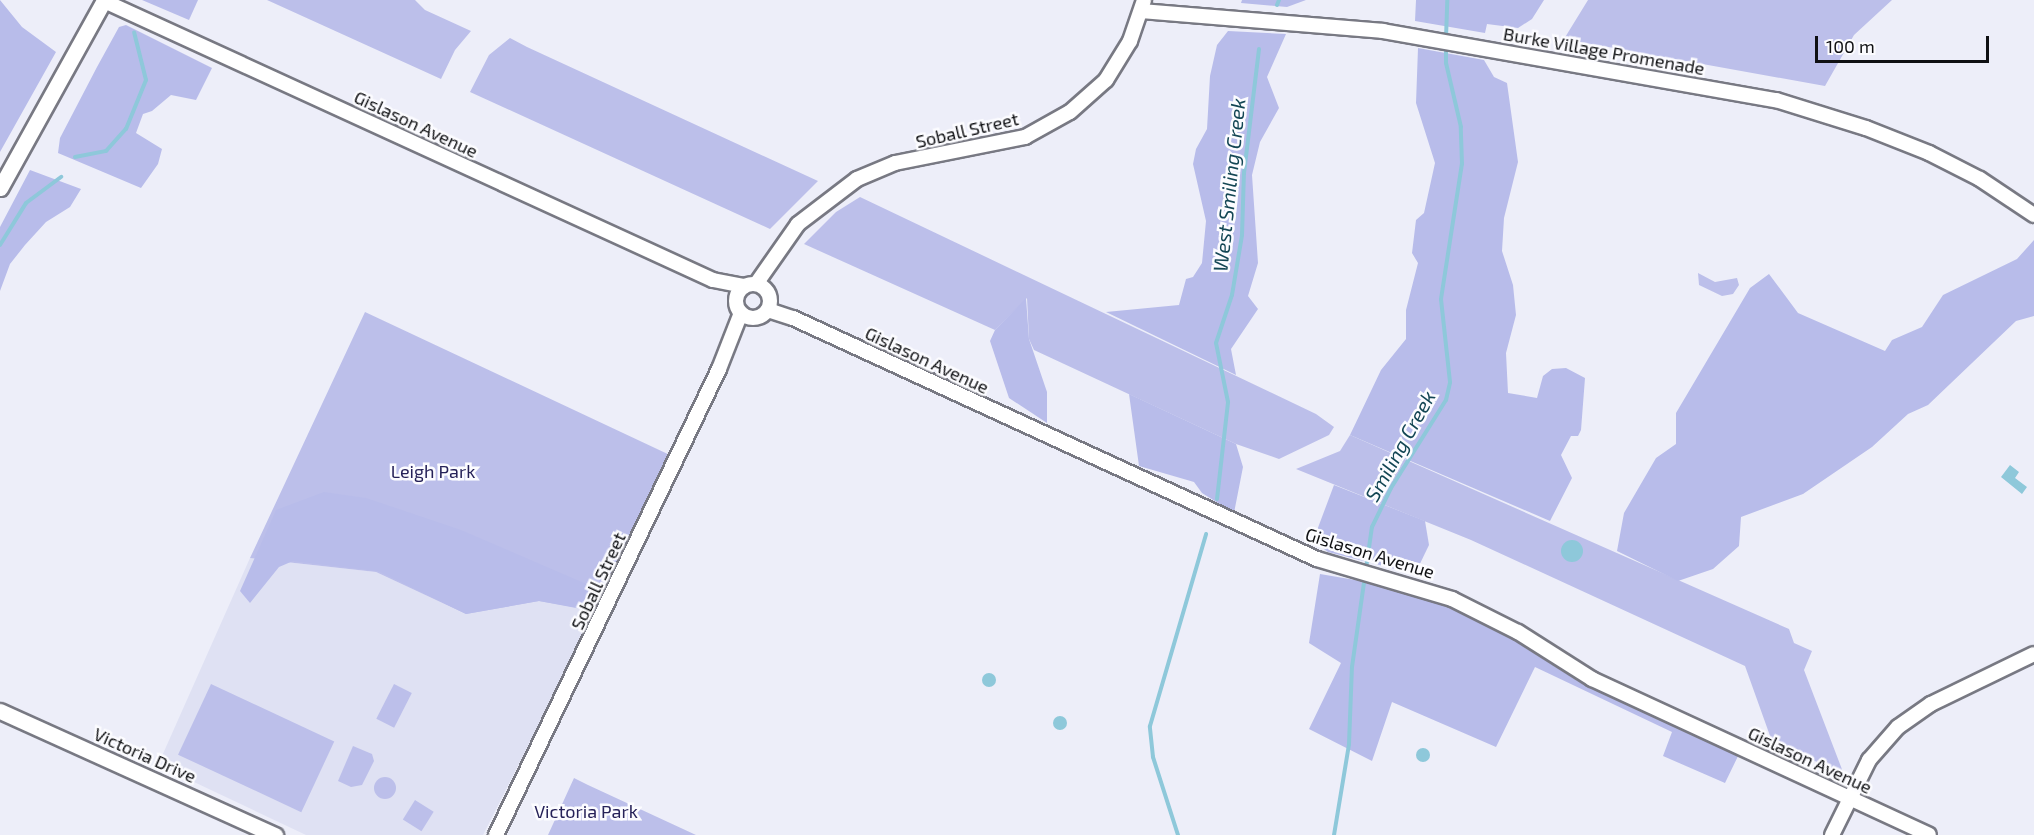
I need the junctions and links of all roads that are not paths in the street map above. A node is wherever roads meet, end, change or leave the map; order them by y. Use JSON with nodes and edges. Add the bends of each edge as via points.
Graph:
{"nodes":[{"id":1,"x":104,"y":1,"type":"edge"},
{"id":2,"x":1143,"y":6,"type":"edge"},
{"id":3,"x":0,"y":189,"type":"edge"},
{"id":4,"x":2034,"y":215,"type":"edge"},
{"id":5,"x":713,"y":280,"type":"junction"},
{"id":6,"x":761,"y":294,"type":"junction"},
{"id":7,"x":736,"y":299,"type":"junction"},
{"id":8,"x":747,"y":315,"type":"junction"},
{"id":9,"x":2034,"y":654,"type":"edge"},
{"id":10,"x":0,"y":711,"type":"edge"},
{"id":11,"x":1849,"y":798,"type":"junction"},
{"id":12,"x":275,"y":835,"type":"edge"},
{"id":13,"x":496,"y":835,"type":"edge"},
{"id":14,"x":1832,"y":835,"type":"edge"},
{"id":15,"x":1929,"y":835,"type":"edge"}],
"edges":[{"from":1,"to":3,"type":"main road"},
{"from":1,"to":5,"type":"street","name":"Gislason Avenue"},
{"from":2,"to":4,"type":"street","name":"Burke Village Promenade","via":[[1476,45],[1776,100],[1866,128],[1929,153]]},
{"from":2,"to":6,"type":"street","name":"Soball Street","via":[[1130,41],[1106,80],[1070,112],[1025,137],[895,163],[857,179],[798,224],[770,265]]},
{"from":5,"to":6,"type":"street","name":"Gislason Avenue"},
{"from":5,"to":7,"type":"street","name":"Gislason Avenue"},
{"from":6,"to":7,"type":"street","name":"Soball Street"},
{"from":6,"to":8,"type":"street","name":"Soball Street"},
{"from":6,"to":11,"type":"street","name":"Gislason Avenue","via":[[794,318],[1317,559],[1452,599],[1527,637],[1592,678]]},
{"from":7,"to":8,"type":"street"},
{"from":8,"to":13,"type":"street","name":"Soball Street"},
{"from":9,"to":11,"type":"street","via":[[1941,698],[1906,720],[1869,759]]},
{"from":10,"to":12,"type":"main road","name":"Victoria Drive"},
{"from":11,"to":14,"type":"street"},
{"from":11,"to":15,"type":"street","name":"Gislason Avenue"}]}
